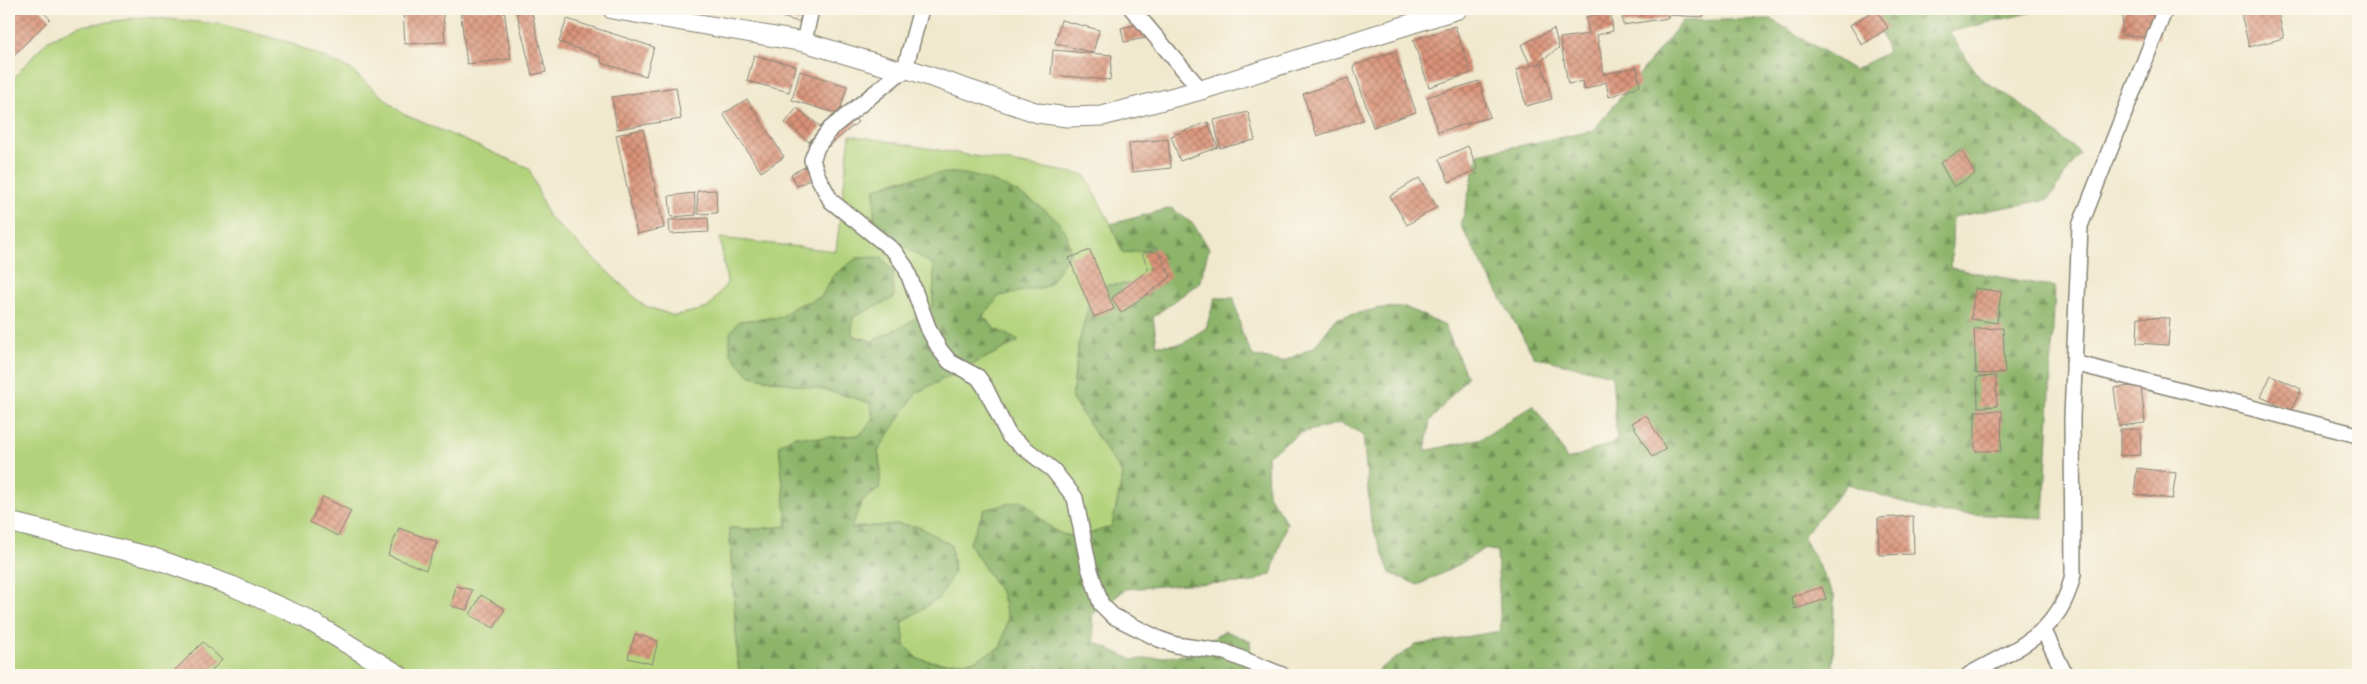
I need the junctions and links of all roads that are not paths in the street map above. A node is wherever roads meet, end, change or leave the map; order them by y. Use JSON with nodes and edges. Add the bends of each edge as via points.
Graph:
{"nodes":[{"id":1,"x":612,"y":9,"type":"edge"},
{"id":2,"x":811,"y":9,"type":"edge"},
{"id":3,"x":921,"y":9,"type":"edge"},
{"id":4,"x":1132,"y":9,"type":"edge"},
{"id":5,"x":1458,"y":9,"type":"edge"},
{"id":6,"x":2164,"y":9,"type":"edge"},
{"id":7,"x":1420,"y":16,"type":"edge"},
{"id":8,"x":804,"y":42,"type":"junction"},
{"id":9,"x":904,"y":70,"type":"junction"},
{"id":10,"x":1201,"y":90,"type":"junction"},
{"id":11,"x":2074,"y":363,"type":"junction"},
{"id":12,"x":2358,"y":435,"type":"edge"},
{"id":13,"x":9,"y":522,"type":"edge"},
{"id":14,"x":2044,"y":631,"type":"junction"},
{"id":15,"x":399,"y":675,"type":"edge"},
{"id":16,"x":1282,"y":675,"type":"edge"},
{"id":17,"x":1969,"y":675,"type":"edge"},
{"id":18,"x":2065,"y":675,"type":"edge"}],
"edges":[{"from":1,"to":8,"type":"street"},
{"from":2,"to":8,"type":"street"},
{"from":3,"to":9,"type":"street"},
{"from":4,"to":10,"type":"street"},
{"from":5,"to":7,"type":"street"},
{"from":6,"to":11,"type":"street","via":[[2080,226]]},
{"from":7,"to":10,"type":"street"},
{"from":8,"to":9,"type":"street"},
{"from":9,"to":10,"type":"street","via":[[1038,113],[1067,117],[1102,116]]},
{"from":9,"to":16,"type":"street","via":[[830,129],[817,147],[812,160],[831,201],[894,251],[906,268],[929,330],[940,350],[950,362],[978,377],[1009,436],[1053,470],[1075,498],[1089,567],[1101,604],[1113,616],[1159,639],[1176,645],[1225,652]]},
{"from":11,"to":12,"type":"street"},
{"from":11,"to":14,"type":"street","via":[[2073,574],[2069,594],[2060,612]]},
{"from":13,"to":15,"type":"street","via":[[151,557],[232,586],[305,618]]},
{"from":14,"to":17,"type":"street"},
{"from":14,"to":18,"type":"street"}]}
